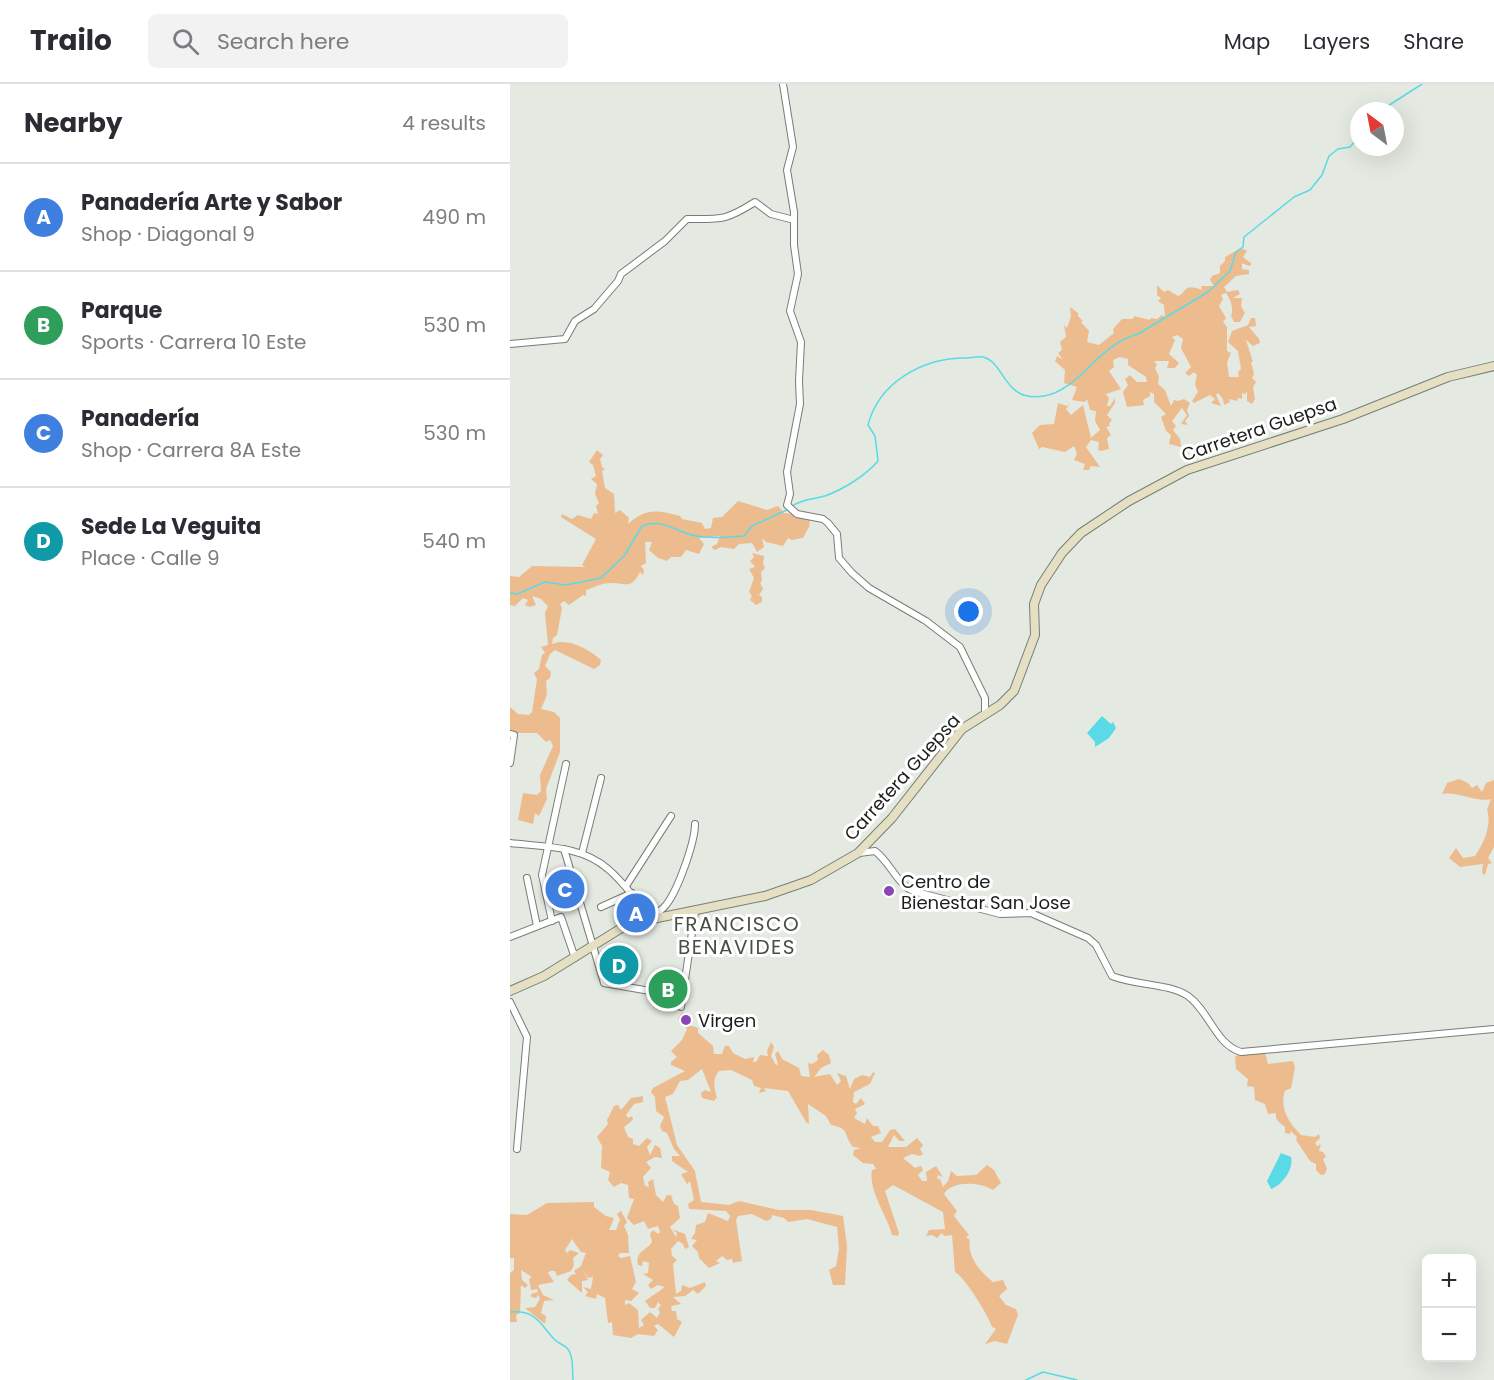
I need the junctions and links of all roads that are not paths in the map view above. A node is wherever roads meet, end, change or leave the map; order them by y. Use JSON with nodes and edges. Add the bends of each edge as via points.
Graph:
{"nodes":[{"id":1,"x":783,"y":84,"type":"edge"},
{"id":2,"x":794,"y":220,"type":"junction"},
{"id":3,"x":510,"y":344,"type":"edge"},
{"id":4,"x":1494,"y":366,"type":"edge"},
{"id":5,"x":985,"y":715,"type":"junction"},
{"id":6,"x":510,"y":734,"type":"edge"},
{"id":7,"x":510,"y":763,"type":"edge"},
{"id":8,"x":566,"y":764,"type":"dead end"},
{"id":9,"x":602,"y":778,"type":"dead end"},
{"id":10,"x":671,"y":816,"type":"dead end"},
{"id":11,"x":695,"y":824,"type":"dead end"},
{"id":12,"x":510,"y":843,"type":"edge"},
{"id":13,"x":549,"y":847,"type":"junction"},
{"id":14,"x":564,"y":849,"type":"junction"},
{"id":15,"x":858,"y":853,"type":"junction"},
{"id":16,"x":582,"y":854,"type":"junction"},
{"id":17,"x":526,"y":878,"type":"dead end"},
{"id":18,"x":626,"y":886,"type":"junction"},
{"id":19,"x":632,"y":893,"type":"junction"},
{"id":20,"x":601,"y":907,"type":"dead end"},
{"id":21,"x":695,"y":912,"type":"junction"},
{"id":22,"x":652,"y":917,"type":"junction"},
{"id":23,"x":552,"y":921,"type":"junction"},
{"id":24,"x":537,"y":926,"type":"junction"},
{"id":25,"x":510,"y":937,"type":"edge"},
{"id":26,"x":592,"y":946,"type":"junction"},
{"id":27,"x":575,"y":958,"type":"junction"},
{"id":28,"x":510,"y":991,"type":"edge"},
{"id":29,"x":650,"y":991,"type":"dead end"},
{"id":30,"x":512,"y":1005,"type":"edge"},
{"id":31,"x":681,"y":1006,"type":"dead end"},
{"id":32,"x":1494,"y":1029,"type":"edge"},
{"id":33,"x":517,"y":1149,"type":"dead end"}],
"edges":[{"from":1,"to":2,"type":"street","via":[[793,147],[787,170]]},
{"from":2,"to":3,"type":"street","via":[[771,214],[755,202],[722,219],[687,219],[665,242],[621,274],[594,309],[575,321],[565,339]]},
{"from":2,"to":5,"type":"street","via":[[798,274],[790,310],[801,342],[800,404],[788,472],[789,508],[797,514],[824,519],[837,534],[839,558],[852,573],[868,588],[926,621],[960,647],[985,698]]},
{"from":4,"to":5,"type":"street","name":"Carretera Guepsa","via":[[1448,377],[1343,419],[1187,470],[1129,501],[1082,533],[1062,553],[1041,585],[1034,604],[1035,635],[1014,691]]},
{"from":5,"to":15,"type":"street","name":"Carretera Guepsa","via":[[962,729],[892,818]]},
{"from":6,"to":7,"type":"street","via":[[514,735]]},
{"from":8,"to":13,"type":"street"},
{"from":9,"to":16,"type":"street"},
{"from":10,"to":18,"type":"street"},
{"from":11,"to":22,"type":"street","via":[[695,839],[672,894]]},
{"from":12,"to":13,"type":"street"},
{"from":13,"to":14,"type":"street"},
{"from":13,"to":23,"type":"street","via":[[543,875]]},
{"from":14,"to":16,"type":"street"},
{"from":14,"to":26,"type":"street"},
{"from":15,"to":21,"type":"street","name":"Carretera Guepsa","via":[[811,880],[744,902]]},
{"from":15,"to":32,"type":"street","via":[[875,851],[913,891],[1000,914],[1031,914],[1088,938],[1096,945],[1112,976],[1140,985],[1171,987],[1188,996],[1227,1045],[1241,1052]]},
{"from":16,"to":18,"type":"street","via":[[607,867]]},
{"from":17,"to":24,"type":"street"},
{"from":18,"to":19,"type":"street"},
{"from":19,"to":20,"type":"street"},
{"from":19,"to":22,"type":"street"},
{"from":21,"to":22,"type":"street","name":"Carretera Guepsa"},
{"from":21,"to":31,"type":"street"},
{"from":22,"to":26,"type":"street","name":"Carretera Guepsa","via":[[628,924]]},
{"from":23,"to":24,"type":"street"},
{"from":23,"to":27,"type":"street","via":[[561,917]]},
{"from":24,"to":25,"type":"street"},
{"from":26,"to":27,"type":"street","name":"Carretera Guepsa"},
{"from":26,"to":29,"type":"street","via":[[604,983]]},
{"from":27,"to":28,"type":"street","name":"Carretera Guepsa"},
{"from":30,"to":33,"type":"street","via":[[527,1037]]}]}
